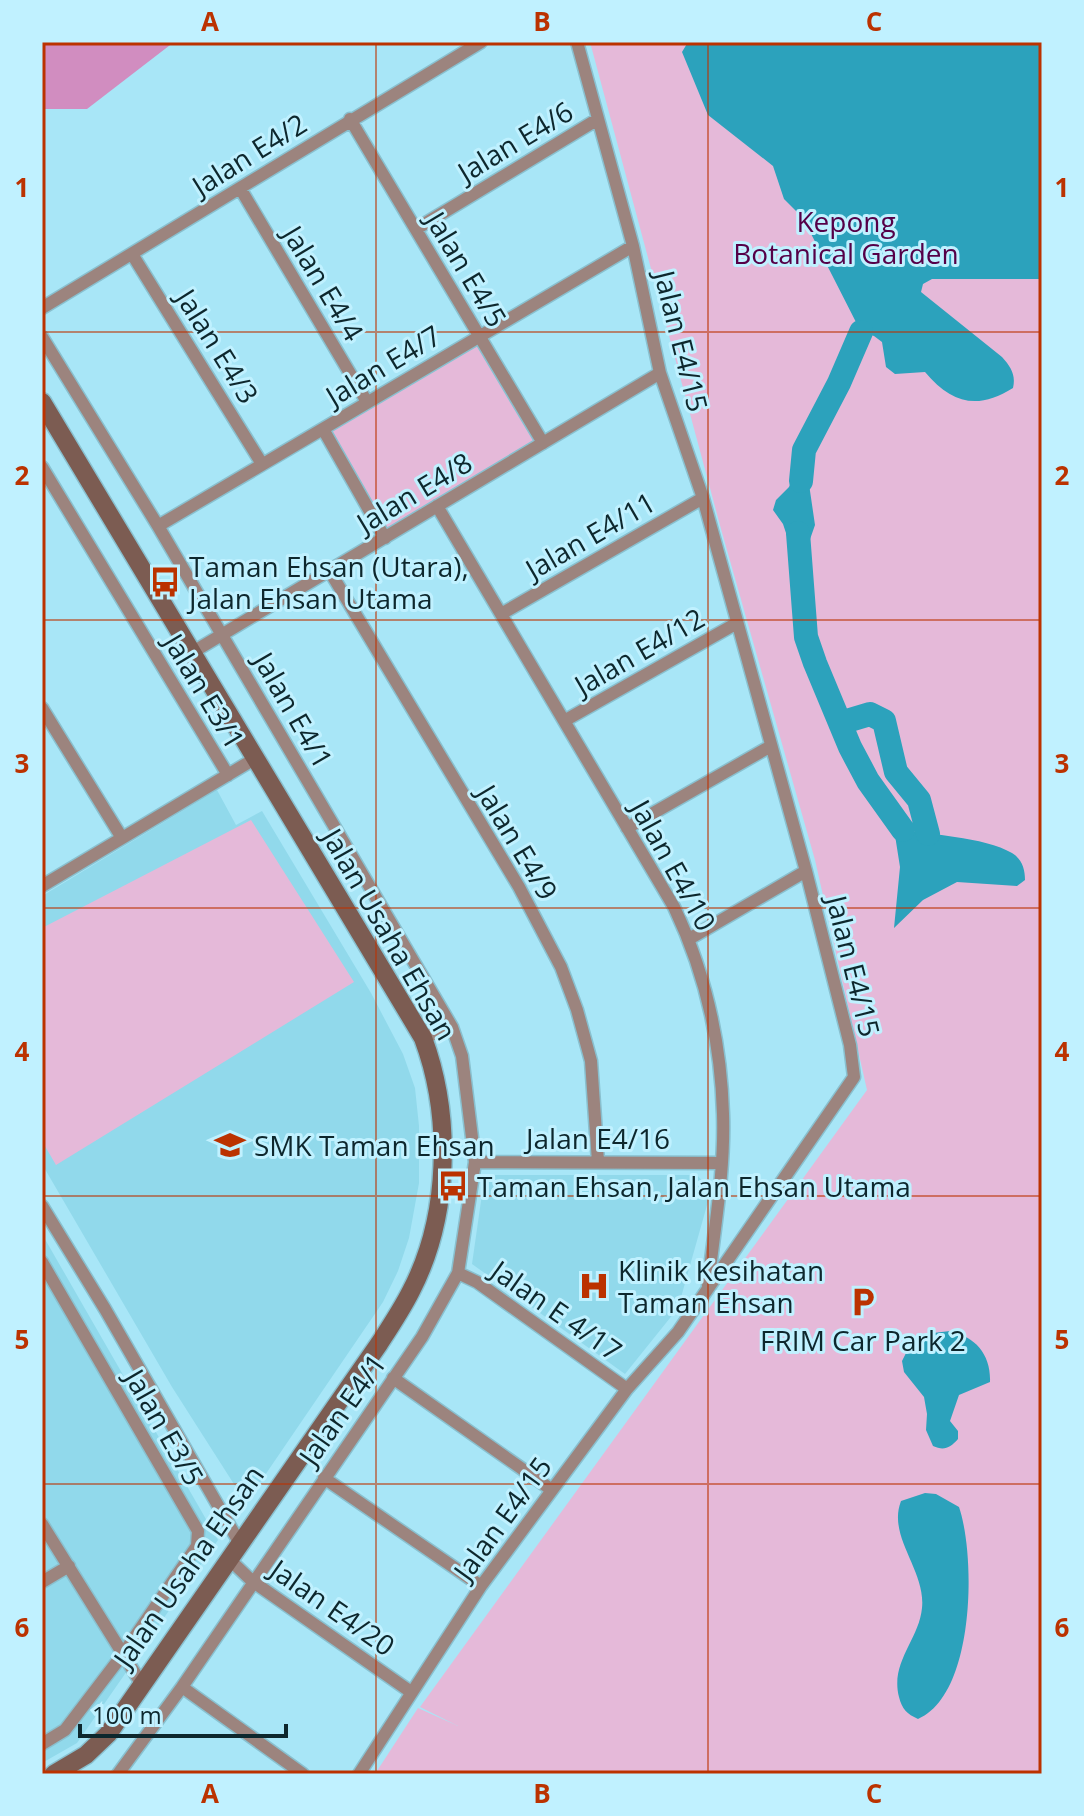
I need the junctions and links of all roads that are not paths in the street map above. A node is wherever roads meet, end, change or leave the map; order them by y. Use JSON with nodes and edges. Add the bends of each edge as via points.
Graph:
{"nodes":[{"id":1,"x":481,"y":42,"type":"edge"},
{"id":2,"x":577,"y":42,"type":"edge"},
{"id":3,"x":350,"y":119,"type":"junction"},
{"id":4,"x":598,"y":119,"type":"junction"},
{"id":5,"x":240,"y":188,"type":"junction"},
{"id":6,"x":416,"y":229,"type":"junction"},
{"id":7,"x":633,"y":246,"type":"junction"},
{"id":8,"x":132,"y":254,"type":"junction"},
{"id":9,"x":42,"y":308,"type":"edge"},
{"id":10,"x":479,"y":336,"type":"junction"},
{"id":11,"x":42,"y":337,"type":"edge"},
{"id":12,"x":660,"y":373,"type":"junction"},
{"id":13,"x":42,"y":402,"type":"edge"},
{"id":14,"x":367,"y":402,"type":"junction"},
{"id":15,"x":323,"y":429,"type":"junction"},
{"id":16,"x":543,"y":443,"type":"junction"},
{"id":17,"x":262,"y":464,"type":"junction"},
{"id":18,"x":42,"y":467,"type":"edge"},
{"id":19,"x":703,"y":498,"type":"junction"},
{"id":20,"x":437,"y":506,"type":"junction"},
{"id":21,"x":158,"y":526,"type":"junction"},
{"id":22,"x":385,"y":538,"type":"junction"},
{"id":23,"x":329,"y":570,"type":"junction"},
{"id":24,"x":501,"y":614,"type":"junction"},
{"id":25,"x":737,"y":623,"type":"junction"},
{"id":26,"x":222,"y":635,"type":"junction"},
{"id":27,"x":193,"y":652,"type":"junction"},
{"id":28,"x":42,"y":708,"type":"edge"},
{"id":29,"x":564,"y":721,"type":"junction"},
{"id":30,"x":771,"y":746,"type":"junction"},
{"id":31,"x":256,"y":758,"type":"junction"},
{"id":32,"x":228,"y":775,"type":"junction"},
{"id":33,"x":627,"y":828,"type":"junction"},
{"id":34,"x":122,"y":838,"type":"junction"},
{"id":35,"x":806,"y":871,"type":"junction"},
{"id":36,"x":42,"y":886,"type":"edge"},
{"id":37,"x":689,"y":939,"type":"junction"},
{"id":38,"x":452,"y":1027,"type":"junction"},
{"id":39,"x":423,"y":1038,"type":"junction"},
{"id":40,"x":475,"y":1162,"type":"junction"},
{"id":41,"x":598,"y":1162,"type":"junction"},
{"id":42,"x":721,"y":1163,"type":"junction"},
{"id":43,"x":44,"y":1213,"type":"edge"},
{"id":44,"x":42,"y":1262,"type":"edge"},
{"id":45,"x":458,"y":1273,"type":"junction"},
{"id":46,"x":707,"y":1290,"type":"junction"},
{"id":47,"x":393,"y":1378,"type":"junction"},
{"id":48,"x":627,"y":1389,"type":"junction"},
{"id":49,"x":324,"y":1478,"type":"junction"},
{"id":50,"x":552,"y":1490,"type":"junction"},
{"id":51,"x":42,"y":1524,"type":"edge"},
{"id":52,"x":239,"y":1542,"type":"junction"},
{"id":53,"x":229,"y":1559,"type":"junction"},
{"id":54,"x":69,"y":1566,"type":"junction"},
{"id":55,"x":252,"y":1581,"type":"junction"},
{"id":56,"x":42,"y":1582,"type":"edge"},
{"id":57,"x":481,"y":1586,"type":"junction"},
{"id":58,"x":123,"y":1654,"type":"junction"},
{"id":59,"x":141,"y":1683,"type":"junction"},
{"id":60,"x":182,"y":1687,"type":"junction"},
{"id":61,"x":411,"y":1692,"type":"junction"},
{"id":62,"x":42,"y":1744,"type":"edge"},
{"id":63,"x":54,"y":1774,"type":"edge"},
{"id":64,"x":118,"y":1774,"type":"edge"},
{"id":65,"x":303,"y":1774,"type":"edge"},
{"id":66,"x":359,"y":1774,"type":"edge"}],
"edges":[{"from":1,"to":3,"type":"street","name":"Jalan E4/2"},
{"from":2,"to":4,"type":"street","name":"Jalan E4/15"},
{"from":3,"to":5,"type":"street","name":"Jalan E4/2"},
{"from":3,"to":6,"type":"street","name":"Jalan E4/5"},
{"from":4,"to":6,"type":"street","name":"Jalan E4/6"},
{"from":4,"to":7,"type":"street","name":"Jalan E4/15"},
{"from":5,"to":8,"type":"street","name":"Jalan E4/2"},
{"from":5,"to":14,"type":"street","name":"Jalan E4/4"},
{"from":6,"to":10,"type":"street","name":"Jalan E4/5"},
{"from":7,"to":10,"type":"street","name":"Jalan E4/7"},
{"from":7,"to":12,"type":"street","name":"Jalan E4/15"},
{"from":8,"to":9,"type":"street","name":"Jalan E4/2"},
{"from":8,"to":17,"type":"street","name":"Jalan E4/3"},
{"from":10,"to":14,"type":"street","name":"Jalan E4/7"},
{"from":10,"to":16,"type":"street","name":"Jalan E4/5"},
{"from":11,"to":21,"type":"street","name":"Jalan E4/1"},
{"from":12,"to":16,"type":"street","name":"Jalan E4/8"},
{"from":12,"to":19,"type":"street","name":"Jalan E4/15"},
{"from":13,"to":27,"type":"street","name":"Jalan Usaha Ehsan"},
{"from":14,"to":15,"type":"street","name":"Jalan E4/7"},
{"from":15,"to":17,"type":"street","name":"Jalan E4/7"},
{"from":15,"to":22,"type":"street"},
{"from":16,"to":20,"type":"street","name":"Jalan E4/8"},
{"from":17,"to":21,"type":"street","name":"Jalan E4/7"},
{"from":18,"to":32,"type":"street","name":"Jalan E3/1"},
{"from":19,"to":24,"type":"street","name":"Jalan E4/11"},
{"from":19,"to":25,"type":"street","name":"Jalan E4/15"},
{"from":20,"to":22,"type":"street","name":"Jalan E4/8"},
{"from":20,"to":24,"type":"street","name":"Jalan E4/10"},
{"from":21,"to":26,"type":"street","name":"Jalan E4/1"},
{"from":22,"to":23,"type":"street","name":"Jalan E4/8"},
{"from":23,"to":26,"type":"street","name":"Jalan E4/8"},
{"from":23,"to":41,"type":"street","name":"Jalan E4/9","via":[[519,887],[561,967],[591,1061]]},
{"from":24,"to":29,"type":"street","name":"Jalan E4/10"},
{"from":25,"to":29,"type":"street","name":"Jalan E4/12"},
{"from":25,"to":30,"type":"street","name":"Jalan E4/15"},
{"from":26,"to":27,"type":"street","name":"Jalan E4/8"},
{"from":26,"to":38,"type":"street","name":"Jalan E4/1"},
{"from":27,"to":31,"type":"street","name":"Jalan Usaha Ehsan"},
{"from":28,"to":34,"type":"street"},
{"from":29,"to":33,"type":"street","name":"Jalan E4/10"},
{"from":30,"to":33,"type":"street"},
{"from":30,"to":35,"type":"street","name":"Jalan E4/15"},
{"from":31,"to":32,"type":"street","name":"Jalan E3/1"},
{"from":31,"to":39,"type":"street","name":"Jalan Usaha Ehsan"},
{"from":32,"to":34,"type":"street","name":"Jalan E3/1"},
{"from":33,"to":37,"type":"street","name":"Jalan E4/10"},
{"from":34,"to":36,"type":"street","name":"Jalan E3/1"},
{"from":35,"to":37,"type":"street"},
{"from":35,"to":46,"type":"street","name":"Jalan E4/15","via":[[854,1077]]},
{"from":37,"to":42,"type":"street","name":"Jalan E4/10","via":[[703,976],[718,1048]]},
{"from":38,"to":39,"type":"street"},
{"from":38,"to":40,"type":"street","name":"Jalan E4/1","via":[[462,1056]]},
{"from":39,"to":52,"type":"street","name":"Jalan Usaha Ehsan","via":[[437,1081],[441,1167],[437,1210],[412,1290]]},
{"from":40,"to":41,"type":"street","name":"Jalan E4/16"},
{"from":40,"to":45,"type":"street","name":"Jalan E4/1"},
{"from":41,"to":42,"type":"street","name":"Jalan E4/16"},
{"from":42,"to":46,"type":"street","name":"Jalan E4/10"},
{"from":43,"to":52,"type":"street"},
{"from":44,"to":58,"type":"street","name":"Jalan E3/5","via":[[198,1531],[197,1546]]},
{"from":45,"to":47,"type":"street","name":"Jalan E4/1"},
{"from":45,"to":48,"type":"street","name":"Jalan E 4/17"},
{"from":46,"to":48,"type":"street","name":"Jalan E4/15"},
{"from":47,"to":49,"type":"street","name":"Jalan E4/1"},
{"from":47,"to":50,"type":"street"},
{"from":48,"to":50,"type":"street","name":"Jalan E4/15"},
{"from":49,"to":55,"type":"street","name":"Jalan E4/1"},
{"from":49,"to":57,"type":"street"},
{"from":50,"to":57,"type":"street","name":"Jalan E4/15"},
{"from":51,"to":54,"type":"street"},
{"from":52,"to":53,"type":"street","name":"Jalan Usaha Ehsan"},
{"from":53,"to":55,"type":"street","name":"Jalan E4/20"},
{"from":53,"to":59,"type":"street","name":"Jalan Usaha Ehsan"},
{"from":54,"to":56,"type":"street"},
{"from":54,"to":58,"type":"street"},
{"from":55,"to":60,"type":"street","name":"Jalan E4/1"},
{"from":55,"to":61,"type":"street","name":"Jalan E4/20"},
{"from":57,"to":61,"type":"street","name":"Jalan E4/15"},
{"from":58,"to":59,"type":"street"},
{"from":58,"to":62,"type":"street","name":"Jalan E3/5","via":[[65,1730]]},
{"from":59,"to":63,"type":"street","name":"Jalan Usaha Ehsan","via":[[98,1745]]},
{"from":60,"to":64,"type":"street","name":"Jalan E4/1"},
{"from":60,"to":65,"type":"street"},
{"from":61,"to":66,"type":"street","name":"Jalan E4/15"}]}
